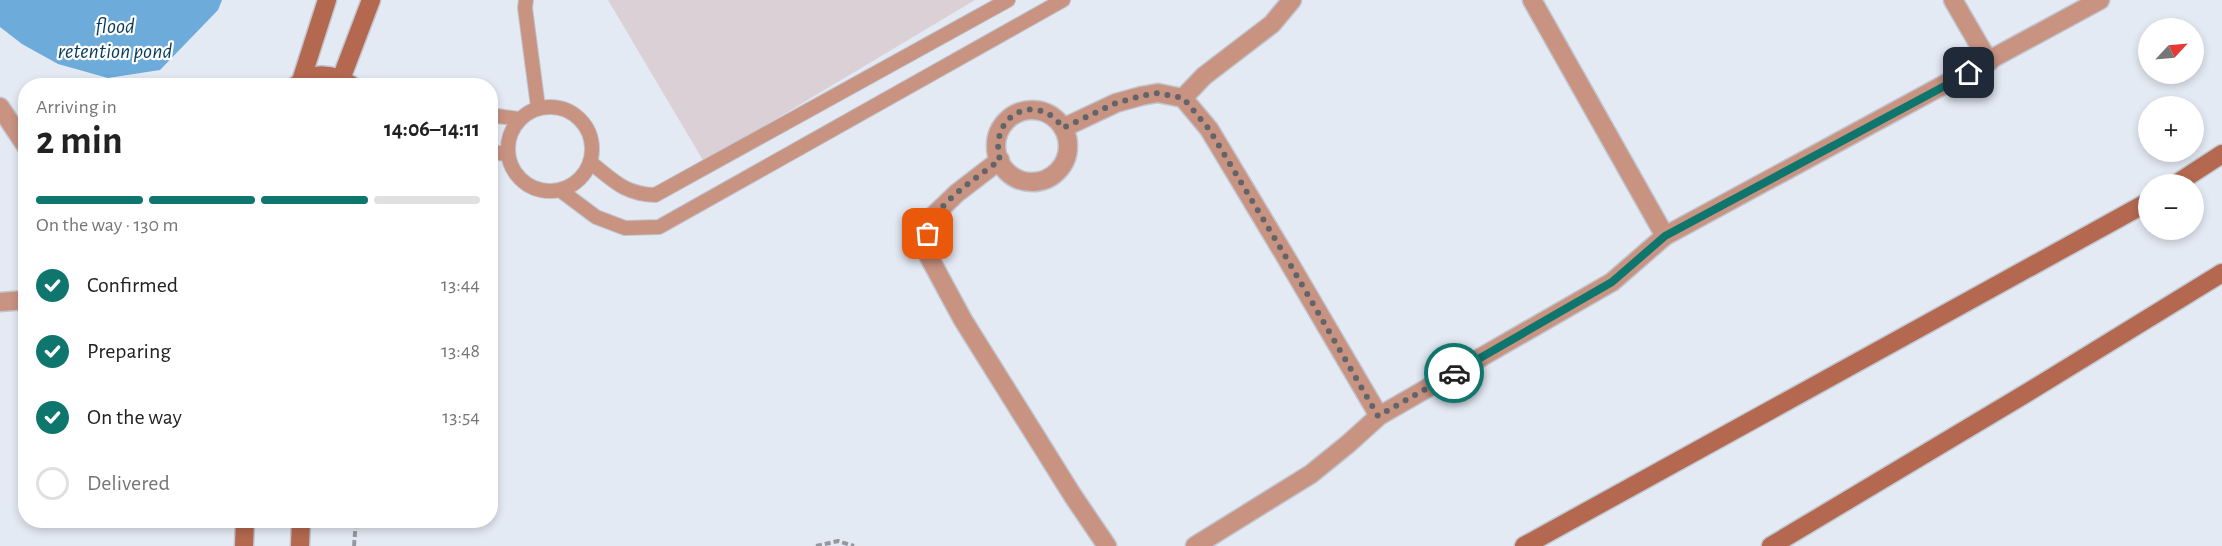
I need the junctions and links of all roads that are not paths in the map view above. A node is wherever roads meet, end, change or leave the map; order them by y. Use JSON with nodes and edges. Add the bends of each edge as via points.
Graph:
{"nodes":[{"id":1,"x":327,"y":0,"type":"edge"},
{"id":2,"x":371,"y":0,"type":"edge"},
{"id":3,"x":526,"y":0,"type":"edge"},
{"id":4,"x":1008,"y":0,"type":"edge"},
{"id":5,"x":1063,"y":0,"type":"edge"},
{"id":6,"x":1292,"y":0,"type":"edge"},
{"id":7,"x":1532,"y":0,"type":"edge"},
{"id":8,"x":1953,"y":0,"type":"edge"},
{"id":9,"x":2100,"y":0,"type":"edge"},
{"id":10,"x":1989,"y":62,"type":"junction"},
{"id":11,"x":300,"y":78,"type":"edge"},
{"id":12,"x":309,"y":78,"type":"edge"},
{"id":13,"x":335,"y":78,"type":"edge"},
{"id":14,"x":347,"y":78,"type":"edge"},
{"id":15,"x":1183,"y":98,"type":"junction"},
{"id":16,"x":0,"y":107,"type":"edge"},
{"id":17,"x":538,"y":107,"type":"junction"},
{"id":18,"x":498,"y":116,"type":"edge"},
{"id":19,"x":519,"y":119,"type":"junction"},
{"id":20,"x":1063,"y":128,"type":"junction"},
{"id":21,"x":18,"y":134,"type":"edge"},
{"id":22,"x":498,"y":153,"type":"edge"},
{"id":23,"x":507,"y":154,"type":"junction"},
{"id":24,"x":2222,"y":154,"type":"edge"},
{"id":25,"x":1000,"y":160,"type":"junction"},
{"id":26,"x":590,"y":162,"type":"junction"},
{"id":27,"x":2191,"y":174,"type":"edge"},
{"id":28,"x":560,"y":190,"type":"junction"},
{"id":29,"x":2138,"y":208,"type":"edge"},
{"id":30,"x":1665,"y":236,"type":"junction"},
{"id":31,"x":2222,"y":273,"type":"edge"},
{"id":32,"x":18,"y":301,"type":"edge"},
{"id":33,"x":0,"y":302,"type":"edge"},
{"id":34,"x":1378,"y":416,"type":"junction"},
{"id":35,"x":245,"y":528,"type":"edge"},
{"id":36,"x":301,"y":528,"type":"edge"},
{"id":37,"x":244,"y":546,"type":"edge"},
{"id":38,"x":300,"y":546,"type":"edge"},
{"id":39,"x":1107,"y":546,"type":"edge"},
{"id":40,"x":1195,"y":546,"type":"edge"},
{"id":41,"x":1524,"y":546,"type":"edge"},
{"id":42,"x":1771,"y":546,"type":"edge"}],
"edges":[{"from":1,"to":11,"type":"street"},
{"from":2,"to":14,"type":"street"},
{"from":3,"to":17,"type":"lane"},
{"from":4,"to":26,"type":"lane","via":[[655,195],[628,191]]},
{"from":5,"to":28,"type":"lane","via":[[659,227],[625,228],[596,217]]},
{"from":6,"to":15,"type":"street","via":[[1272,24],[1204,76]]},
{"from":7,"to":30,"type":"street"},
{"from":8,"to":10,"type":"street"},
{"from":9,"to":10,"type":"street"},
{"from":10,"to":30,"type":"street"},
{"from":12,"to":13,"type":"street"},
{"from":15,"to":20,"type":"street","via":[[1158,93],[1141,96],[1116,103]]},
{"from":15,"to":34,"type":"street","via":[[1209,129]]},
{"from":16,"to":21,"type":"street"},
{"from":17,"to":19,"type":"lane"},
{"from":17,"to":26,"type":"lane","via":[[564,109],[584,124],[590,136]]},
{"from":18,"to":19,"type":"lane"},
{"from":19,"to":23,"type":"lane","via":[[507,141]]},
{"from":20,"to":25,"type":"street","via":[[1037,110],[1013,116],[998,135]]},
{"from":20,"to":25,"type":"street","via":[[1067,156],[1052,176],[1041,181],[1017,178]]},
{"from":22,"to":23,"type":"lane"},
{"from":23,"to":28,"type":"lane","via":[[520,179],[532,188]]},
{"from":24,"to":27,"type":"street"},
{"from":25,"to":39,"type":"street","via":[[933,216],[928,234],[929,257],[963,320]]},
{"from":26,"to":28,"type":"lane","via":[[584,175]]},
{"from":29,"to":41,"type":"street"},
{"from":30,"to":34,"type":"street","via":[[1612,282]]},
{"from":31,"to":42,"type":"street"},
{"from":32,"to":33,"type":"street"},
{"from":34,"to":40,"type":"street","via":[[1311,474]]},
{"from":35,"to":37,"type":"street"},
{"from":36,"to":38,"type":"street"}]}
